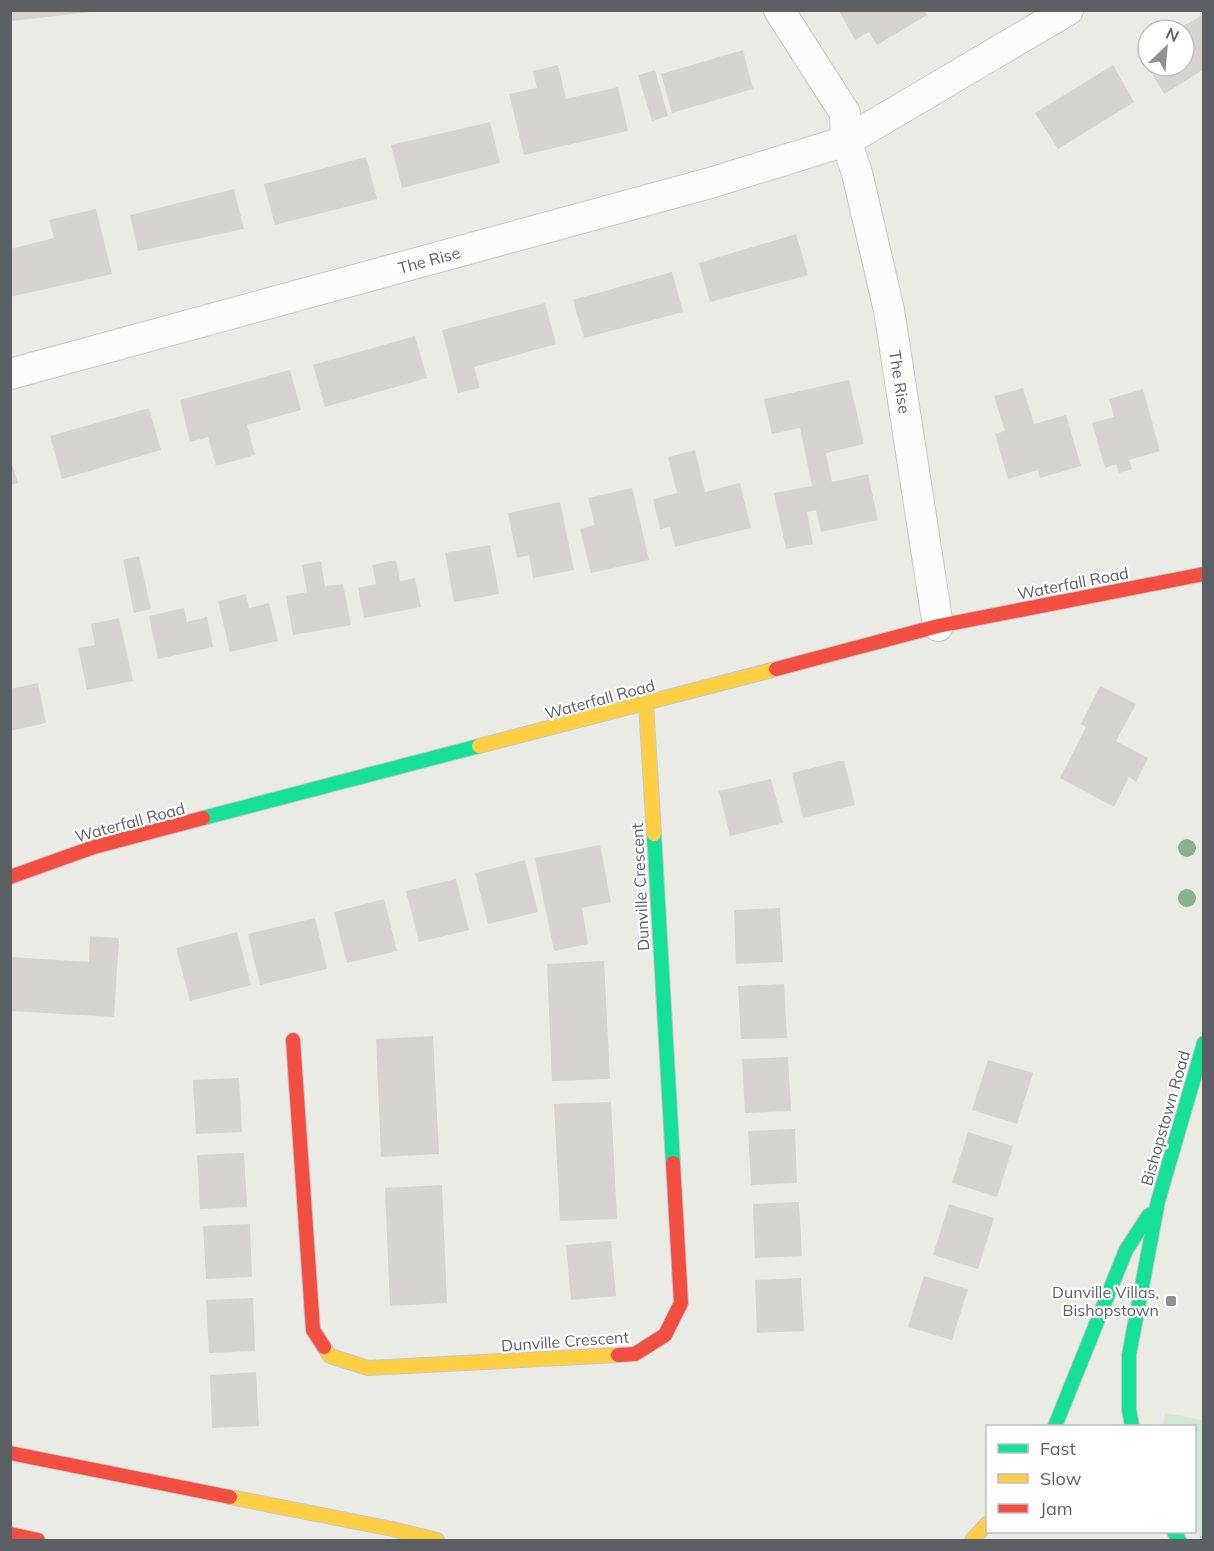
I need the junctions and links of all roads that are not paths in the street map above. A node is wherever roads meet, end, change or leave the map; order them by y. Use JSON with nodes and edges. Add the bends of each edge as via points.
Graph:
{"nodes":[{"id":1,"x":779,"y":10,"type":"edge"},
{"id":2,"x":1068,"y":10,"type":"edge"},
{"id":3,"x":846,"y":141,"type":"junction"},
{"id":4,"x":10,"y":374,"type":"edge"},
{"id":5,"x":1203,"y":574,"type":"edge"},
{"id":6,"x":938,"y":626,"type":"junction"},
{"id":7,"x":646,"y":704,"type":"junction"},
{"id":8,"x":10,"y":877,"type":"edge"},
{"id":9,"x":293,"y":1040,"type":"dead end"},
{"id":10,"x":1203,"y":1043,"type":"edge"},
{"id":11,"x":1158,"y":1201,"type":"junction"},
{"id":12,"x":1055,"y":1425,"type":"edge"},
{"id":13,"x":1132,"y":1425,"type":"edge"},
{"id":14,"x":10,"y":1453,"type":"edge"},
{"id":15,"x":986,"y":1524,"type":"edge"},
{"id":16,"x":10,"y":1534,"type":"edge"},
{"id":17,"x":38,"y":1540,"type":"edge"},
{"id":18,"x":437,"y":1540,"type":"edge"},
{"id":19,"x":972,"y":1540,"type":"edge"}],
"edges":[{"from":1,"to":3,"type":"street","name":"The Rise","via":[[845,113]]},
{"from":2,"to":3,"type":"street","name":"The Rise"},
{"from":3,"to":4,"type":"street","name":"The Rise","via":[[710,183]]},
{"from":3,"to":6,"type":"street","name":"The Rise","via":[[889,310]]},
{"from":5,"to":6,"type":"main road","name":"Waterfall Road"},
{"from":6,"to":7,"type":"main road","name":"Waterfall Road"},
{"from":7,"to":8,"type":"main road","name":"Waterfall Road","via":[[94,847]]},
{"from":7,"to":9,"type":"main road","name":"Dunville Crescent","via":[[681,1303],[665,1335],[636,1354],[368,1368],[330,1356],[313,1330]]},
{"from":10,"to":11,"type":"main road","name":"Bishopstown Road"},
{"from":11,"to":12,"type":"main road","name":"Bishopstown Road","via":[[1126,1250]]},
{"from":11,"to":13,"type":"main road","name":"Bishopstown Road","via":[[1129,1354]]},
{"from":14,"to":18,"type":"main road"},
{"from":15,"to":19,"type":"main road"},
{"from":16,"to":17,"type":"main road"}]}
